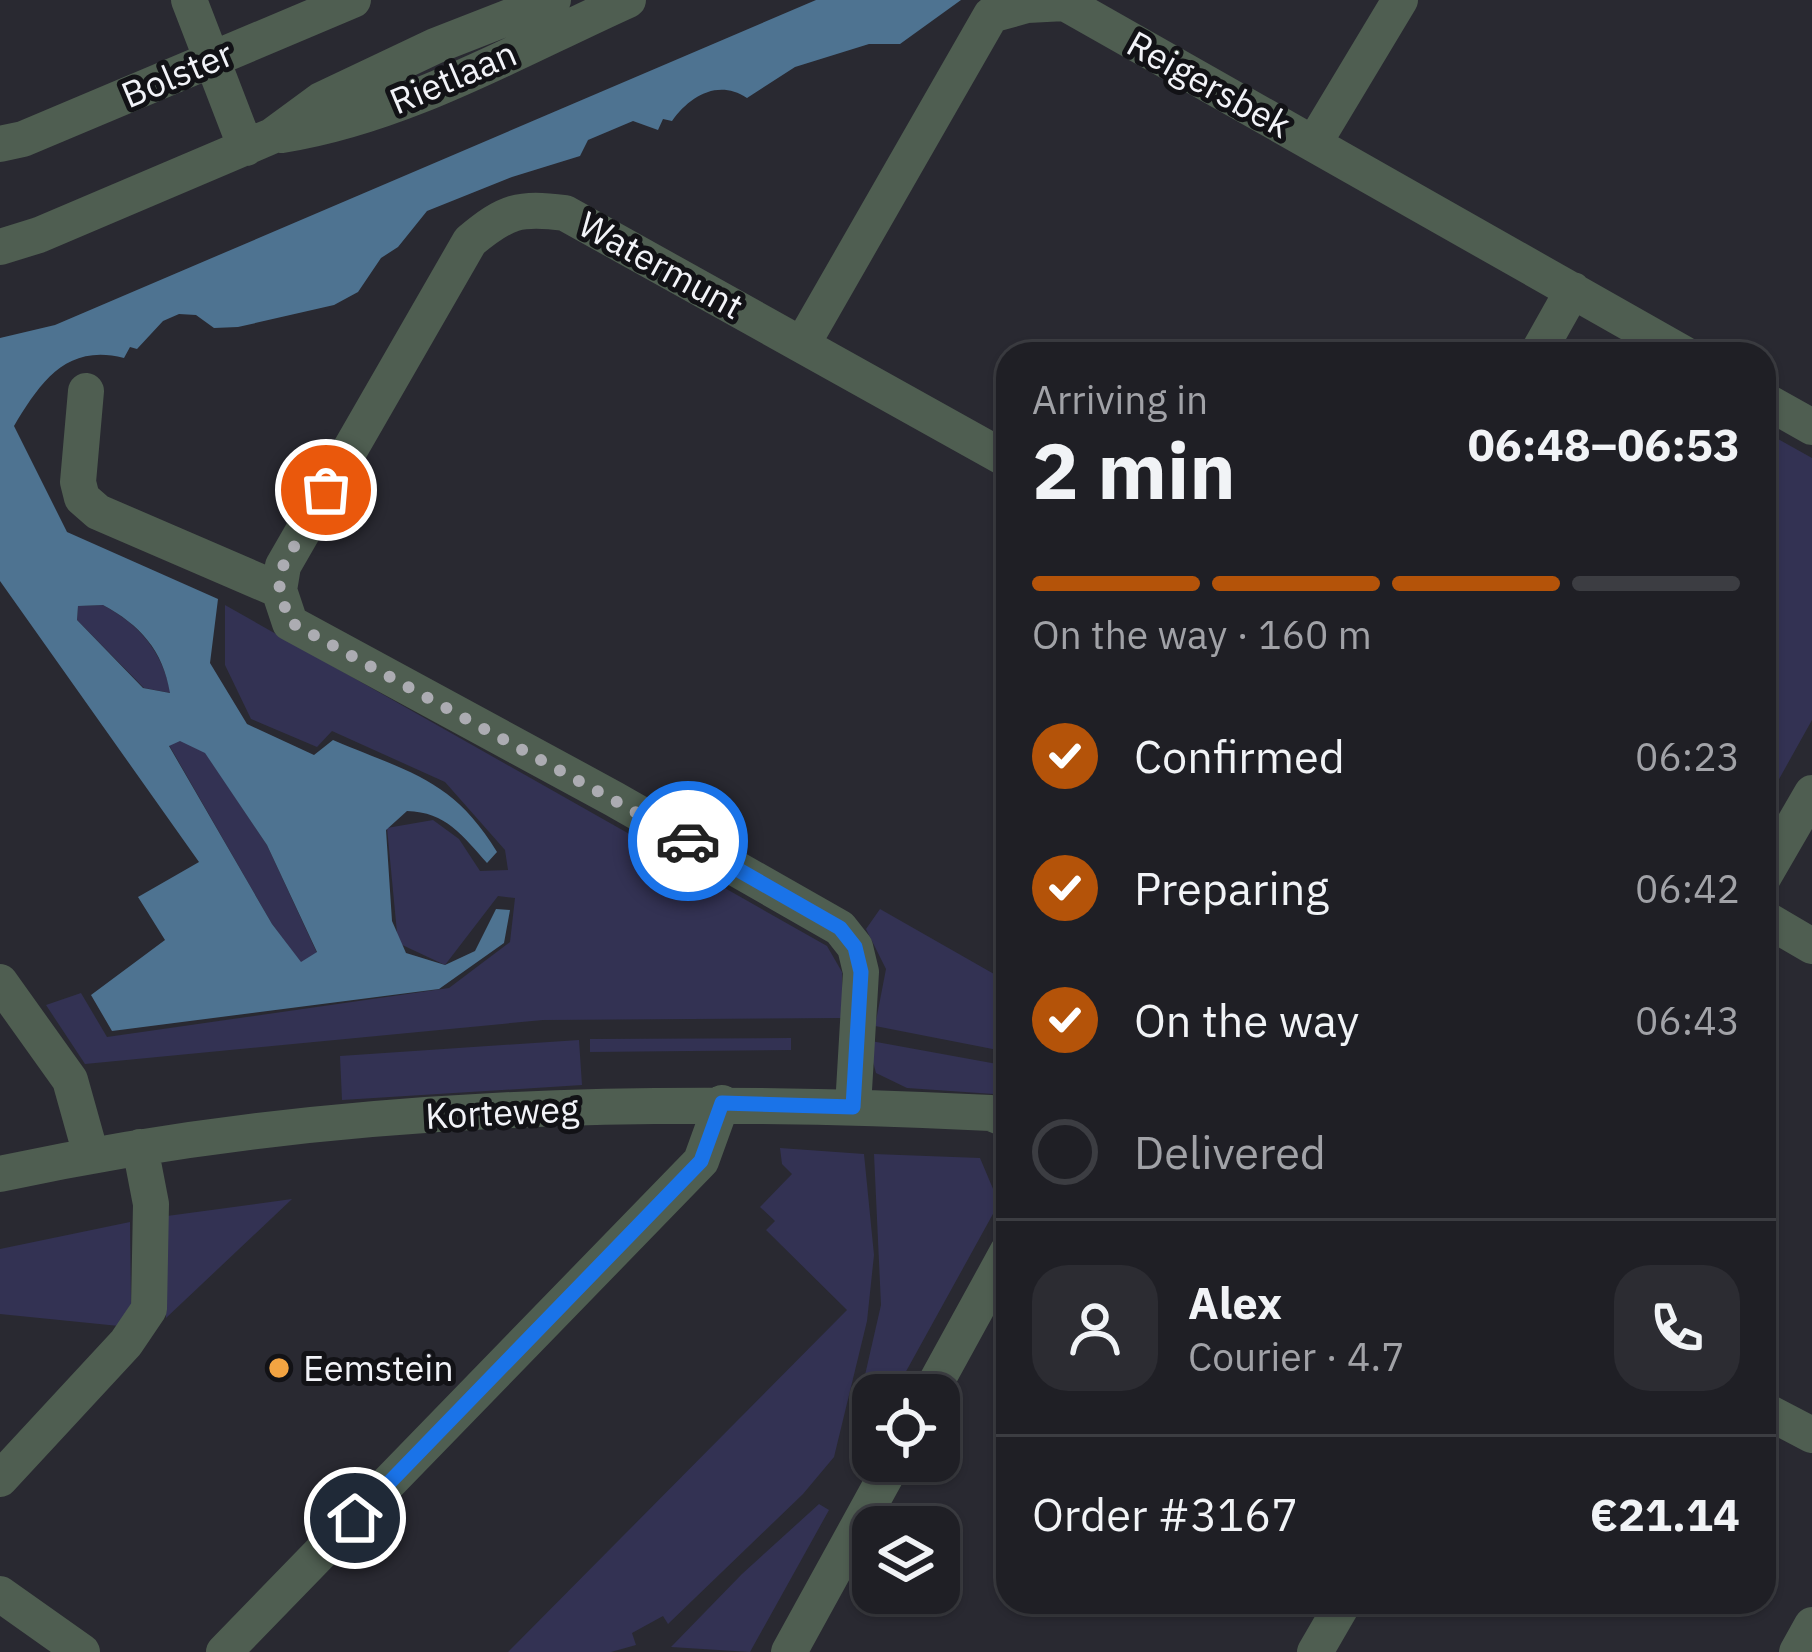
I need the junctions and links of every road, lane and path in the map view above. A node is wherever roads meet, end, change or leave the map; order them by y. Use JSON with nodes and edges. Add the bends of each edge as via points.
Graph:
{"nodes":[{"id":1,"x":189,"y":0,"type":"edge"},
{"id":2,"x":353,"y":0,"type":"edge"},
{"id":3,"x":554,"y":0,"type":"edge"},
{"id":4,"x":628,"y":0,"type":"edge"},
{"id":5,"x":1400,"y":0,"type":"edge"},
{"id":6,"x":212,"y":59,"type":"junction"},
{"id":7,"x":259,"y":142,"type":"junction"},
{"id":8,"x":1315,"y":143,"type":"junction"},
{"id":9,"x":0,"y":144,"type":"edge"},
{"id":10,"x":0,"y":247,"type":"edge"},
{"id":11,"x":1573,"y":290,"type":"junction"},
{"id":12,"x":1544,"y":342,"type":"edge"},
{"id":13,"x":1663,"y":342,"type":"edge"},
{"id":14,"x":803,"y":343,"type":"junction"},
{"id":15,"x":86,"y":391,"type":"dead end"},
{"id":16,"x":1776,"y":407,"type":"edge"},
{"id":17,"x":1812,"y":427,"type":"edge"},
{"id":18,"x":996,"y":453,"type":"edge"},
{"id":19,"x":279,"y":590,"type":"junction"},
{"id":20,"x":1812,"y":793,"type":"edge"},
{"id":21,"x":1776,"y":855,"type":"edge"},
{"id":22,"x":1776,"y":925,"type":"edge"},
{"id":23,"x":1812,"y":946,"type":"edge"},
{"id":24,"x":0,"y":982,"type":"edge"},
{"id":25,"x":722,"y":1103,"type":"junction"},
{"id":26,"x":853,"y":1107,"type":"junction"},
{"id":27,"x":996,"y":1115,"type":"edge"},
{"id":28,"x":140,"y":1147,"type":"junction"},
{"id":29,"x":91,"y":1155,"type":"junction"},
{"id":30,"x":0,"y":1174,"type":"edge"},
{"id":31,"x":996,"y":1273,"type":"edge"},
{"id":32,"x":941,"y":1374,"type":"edge"},
{"id":33,"x":1776,"y":1416,"type":"edge"},
{"id":34,"x":1812,"y":1436,"type":"edge"},
{"id":35,"x":0,"y":1479,"type":"edge"},
{"id":36,"x":882,"y":1482,"type":"edge"},
{"id":37,"x":0,"y":1594,"type":"edge"},
{"id":38,"x":1337,"y":1614,"type":"edge"},
{"id":39,"x":1812,"y":1625,"type":"edge"},
{"id":40,"x":82,"y":1652,"type":"edge"},
{"id":41,"x":224,"y":1652,"type":"edge"},
{"id":42,"x":789,"y":1652,"type":"edge"},
{"id":43,"x":1316,"y":1652,"type":"edge"},
{"id":44,"x":1797,"y":1652,"type":"edge"}],
"edges":[{"from":1,"to":6,"type":"street"},
{"from":2,"to":6,"type":"street","name":"Bolster"},
{"from":3,"to":7,"type":"street","name":"Rietlaan","via":[[321,100]]},
{"from":4,"to":7,"type":"street","name":"Rietlaan","via":[[335,127]]},
{"from":5,"to":8,"type":"street"},
{"from":6,"to":7,"type":"street"},
{"from":6,"to":9,"type":"street","name":"Bolster"},
{"from":7,"to":10,"type":"street","name":"Rietlaan"},
{"from":8,"to":11,"type":"street","name":"Reigersbek"},
{"from":8,"to":14,"type":"street","name":"Reigersbek","via":[[1065,3],[991,15]]},
{"from":11,"to":12,"type":"street"},
{"from":11,"to":13,"type":"street","name":"Reigersbek"},
{"from":14,"to":18,"type":"street","name":"Watermunt"},
{"from":14,"to":19,"type":"street","name":"Watermunt","via":[[566,213],[510,213],[470,241],[283,566]]},
{"from":15,"to":19,"type":"street","via":[[82,498]]},
{"from":16,"to":17,"type":"street"},
{"from":19,"to":26,"type":"street","via":[[290,622],[840,928],[861,972]]},
{"from":20,"to":21,"type":"street"},
{"from":22,"to":23,"type":"street"},
{"from":24,"to":29,"type":"street","via":[[70,1080]]},
{"from":25,"to":26,"type":"street","name":"Korteweg"},
{"from":25,"to":28,"type":"street","name":"Korteweg","via":[[479,1111]]},
{"from":25,"to":41,"type":"street","via":[[701,1161],[676,1189]]},
{"from":26,"to":27,"type":"street","name":"Korteweg"},
{"from":28,"to":29,"type":"street","name":"Korteweg"},
{"from":28,"to":35,"type":"street","via":[[151,1204],[149,1309]]},
{"from":29,"to":30,"type":"street","name":"Korteweg"},
{"from":31,"to":32,"type":"street"},
{"from":33,"to":34,"type":"street"},
{"from":36,"to":42,"type":"street"},
{"from":37,"to":40,"type":"street"},
{"from":38,"to":43,"type":"street"},
{"from":39,"to":44,"type":"street"}]}
